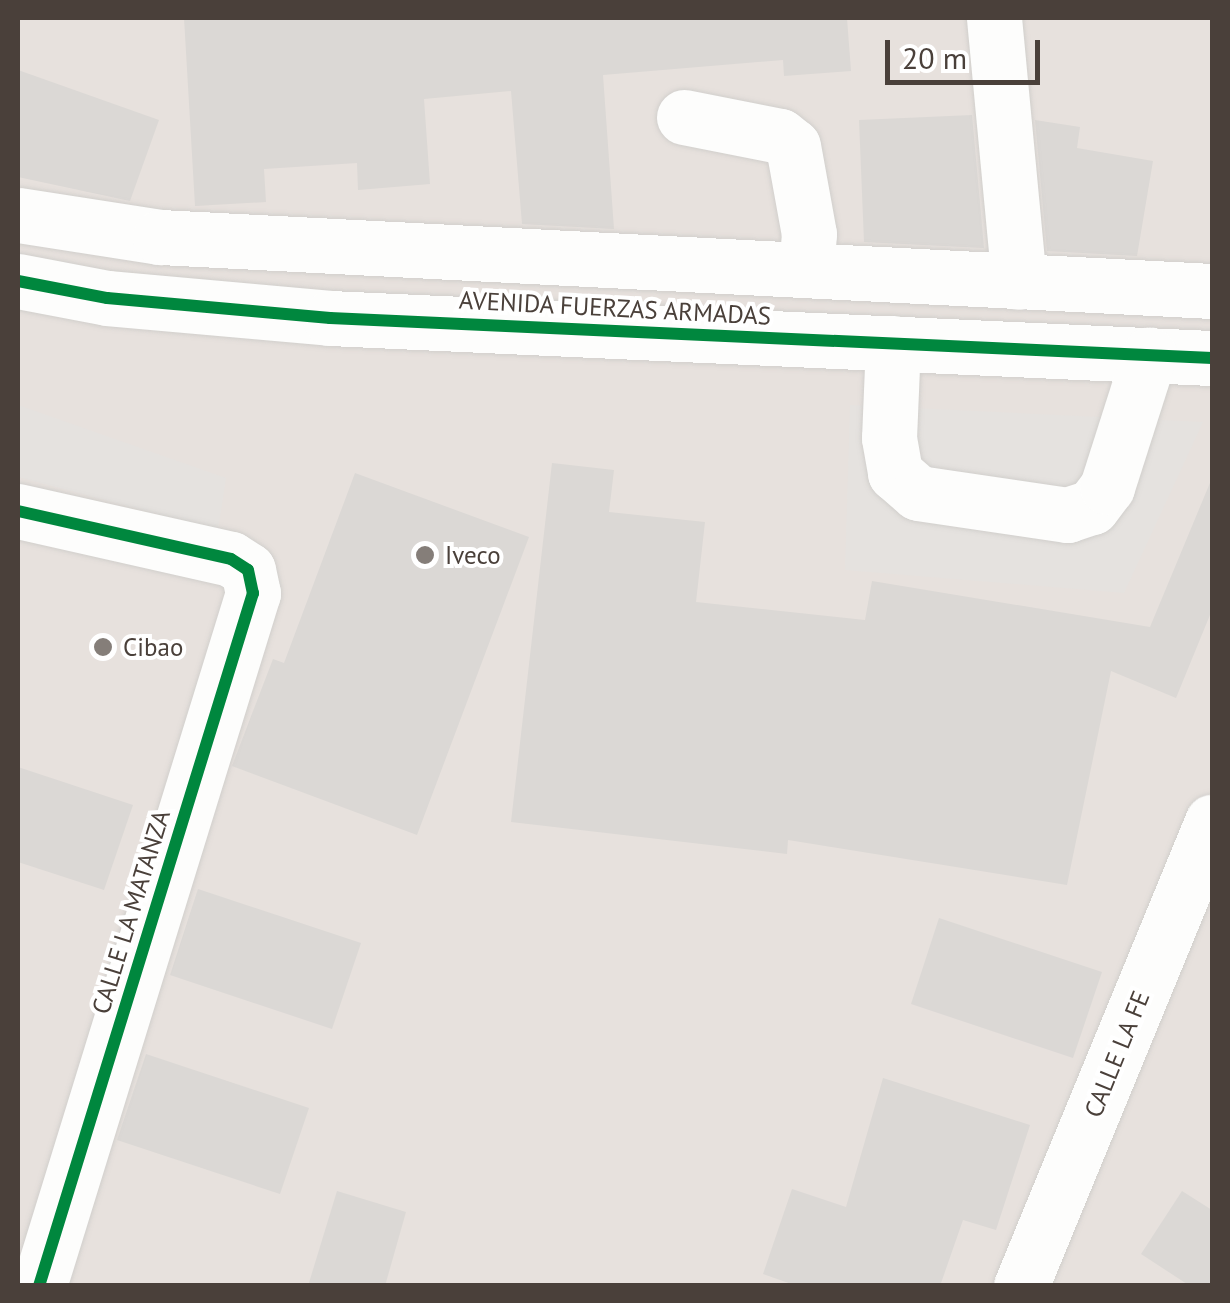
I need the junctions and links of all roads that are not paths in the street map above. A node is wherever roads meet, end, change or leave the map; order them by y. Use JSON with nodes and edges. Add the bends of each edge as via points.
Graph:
{"nodes":[{"id":1,"x":994,"y":18,"type":"edge"},
{"id":2,"x":684,"y":117,"type":"dead end"},
{"id":3,"x":18,"y":215,"type":"edge"},
{"id":4,"x":806,"y":270,"type":"junction"},
{"id":5,"x":18,"y":281,"type":"edge"},
{"id":6,"x":1018,"y":282,"type":"junction"},
{"id":7,"x":1212,"y":292,"type":"edge"},
{"id":8,"x":893,"y":343,"type":"junction"},
{"id":9,"x":1148,"y":355,"type":"junction"},
{"id":10,"x":1212,"y":358,"type":"edge"},
{"id":11,"x":18,"y":511,"type":"edge"},
{"id":12,"x":1212,"y":822,"type":"edge"},
{"id":13,"x":39,"y":1286,"type":"edge"},
{"id":14,"x":1022,"y":1286,"type":"edge"}],
"edges":[{"from":1,"to":6,"type":"street"},
{"from":2,"to":4,"type":"street","via":[[780,136],[792,146],[800,160],[809,234]]},
{"from":3,"to":4,"type":"street","name":"AVENIDA FUERZAS ARMADAS","via":[[160,237]]},
{"from":4,"to":6,"type":"street","name":"AVENIDA FUERZAS ARMADAS"},
{"from":5,"to":8,"type":"street","name":"AVENIDA FUERZAS ARMADAS","via":[[107,298],[330,318]]},
{"from":6,"to":7,"type":"street","name":"AVENIDA FUERZAS ARMADAS"},
{"from":8,"to":9,"type":"street","name":"AVENIDA FUERZAS ARMADAS"},
{"from":8,"to":9,"type":"street","via":[[889,438],[895,473],[918,493],[1067,516],[1092,507],[1107,487]]},
{"from":9,"to":10,"type":"street","name":"AVENIDA FUERZAS ARMADAS"},
{"from":11,"to":13,"type":"street","name":"CALLE LA MATANZA","via":[[231,559],[248,570],[253,593]]},
{"from":12,"to":14,"type":"street","name":"CALLE LA FE"}]}
